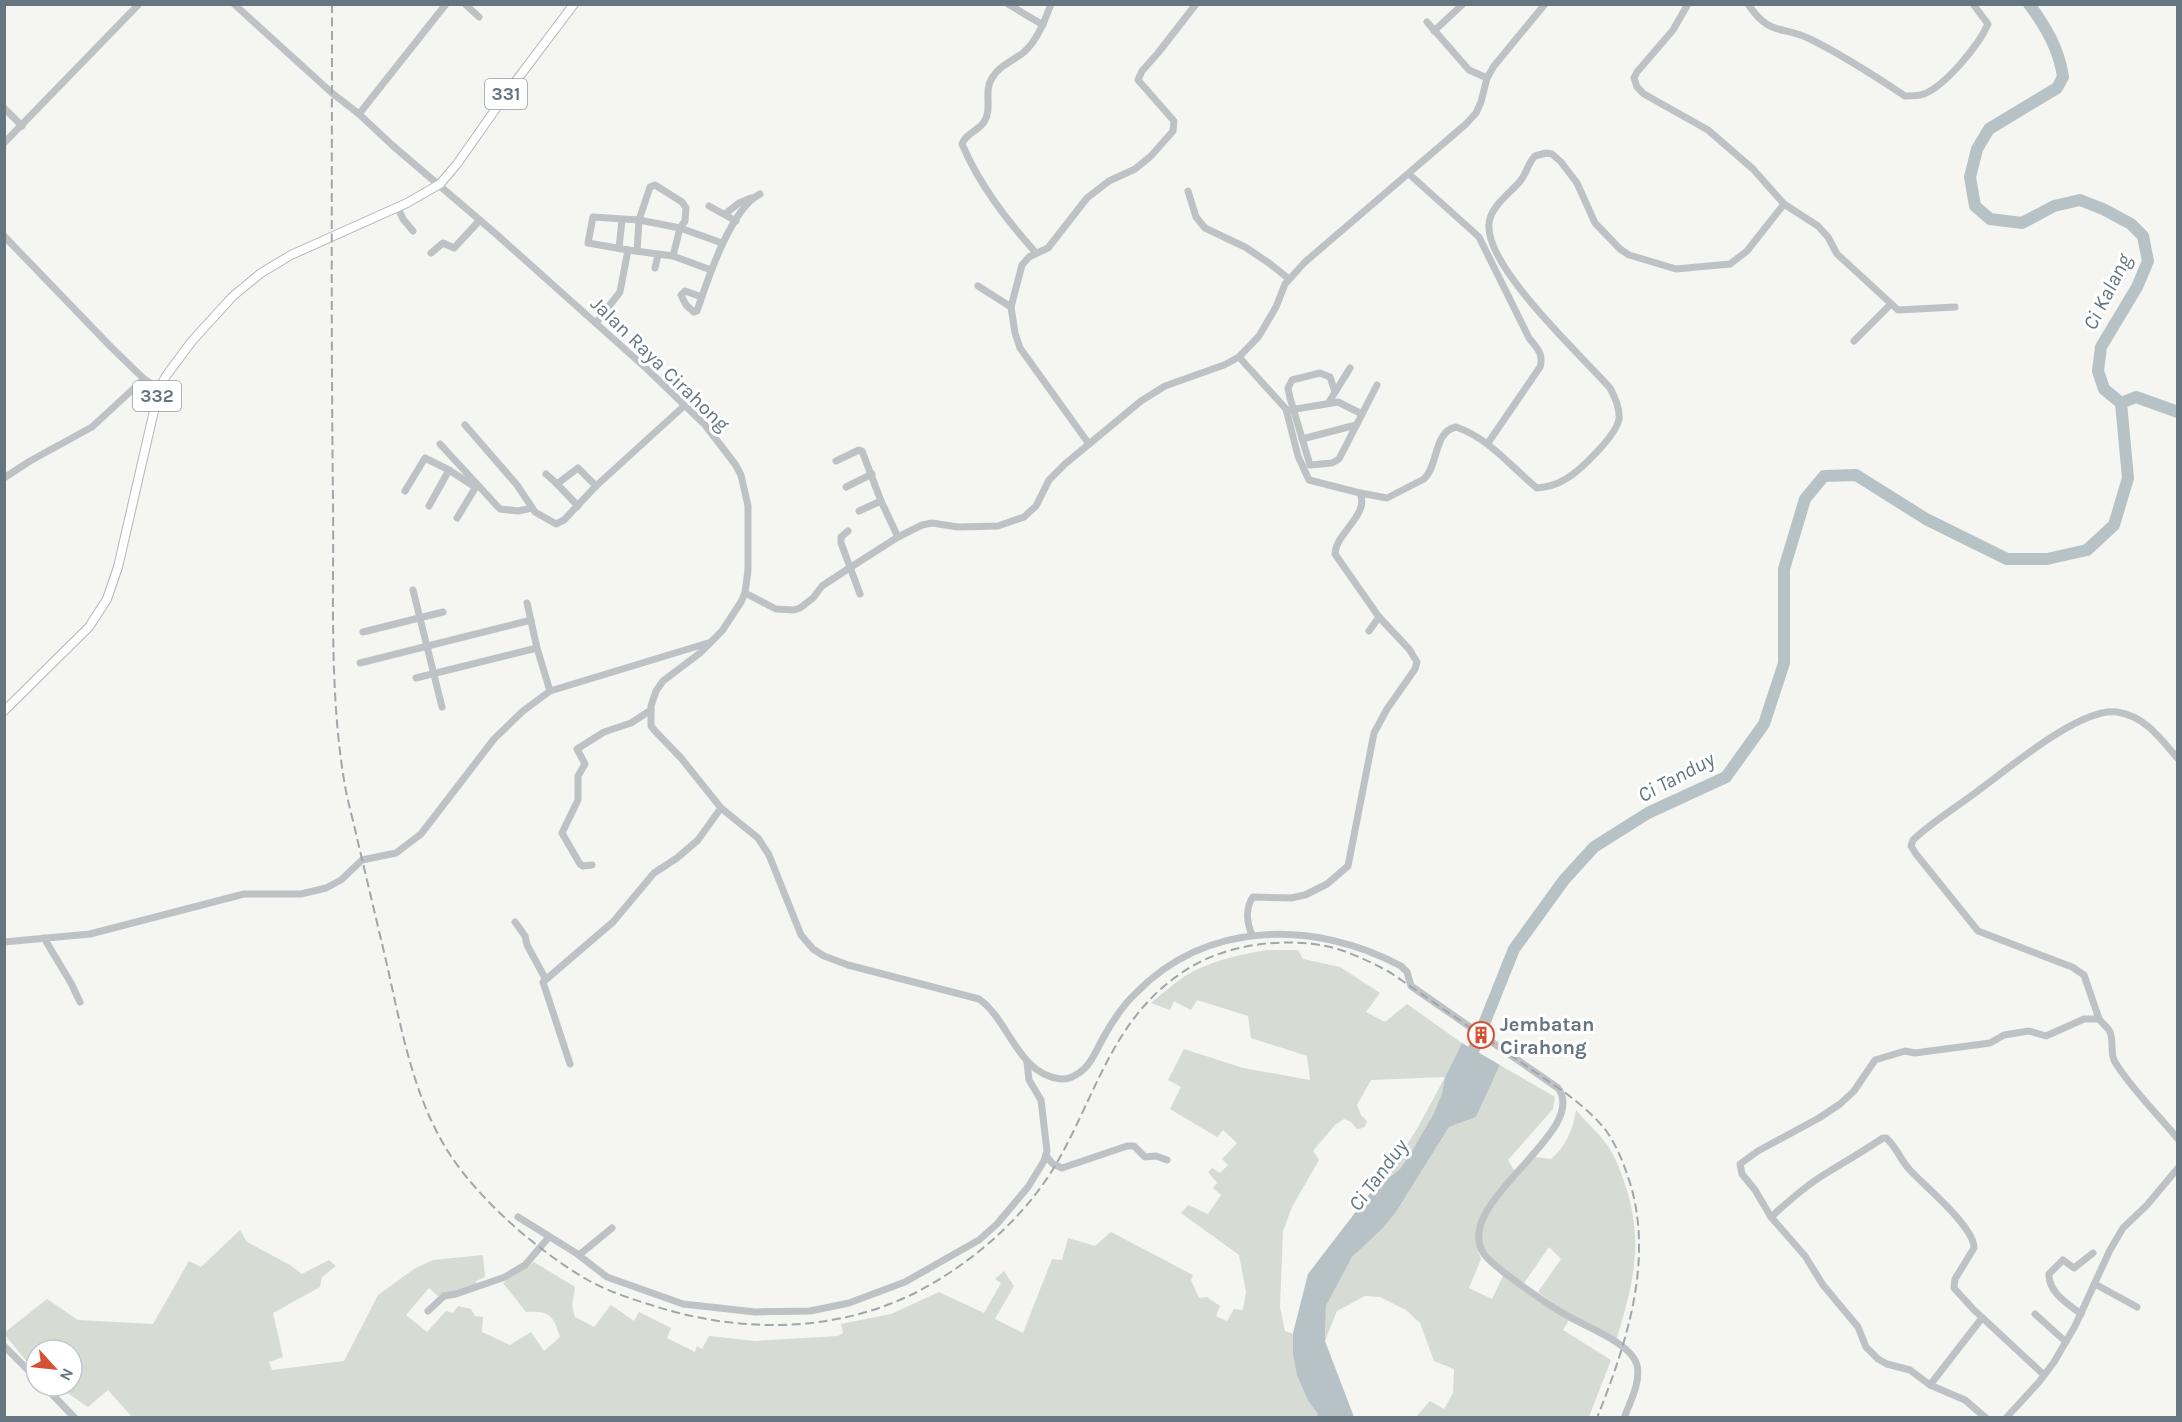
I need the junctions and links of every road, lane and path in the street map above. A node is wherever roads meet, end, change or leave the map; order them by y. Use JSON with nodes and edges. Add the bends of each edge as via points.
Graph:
{"nodes":[{"id":1,"x":140,"y":4,"type":"edge"},
{"id":2,"x":234,"y":4,"type":"edge"},
{"id":3,"x":446,"y":4,"type":"edge"},
{"id":4,"x":465,"y":4,"type":"edge"},
{"id":5,"x":574,"y":4,"type":"edge"},
{"id":6,"x":1008,"y":4,"type":"edge"},
{"id":7,"x":1051,"y":4,"type":"edge"},
{"id":8,"x":1196,"y":4,"type":"edge"},
{"id":9,"x":1463,"y":4,"type":"edge"},
{"id":10,"x":1545,"y":4,"type":"edge"},
{"id":11,"x":1688,"y":4,"type":"edge"},
{"id":12,"x":1748,"y":4,"type":"edge"},
{"id":13,"x":1973,"y":4,"type":"edge"},
{"id":14,"x":479,"y":17,"type":"dead end"},
{"id":15,"x":1427,"y":22,"type":"dead end"},
{"id":16,"x":1043,"y":25,"type":"junction"},
{"id":17,"x":1434,"y":31,"type":"junction"},
{"id":18,"x":1487,"y":78,"type":"junction"},
{"id":19,"x":4,"y":108,"type":"edge"},
{"id":20,"x":359,"y":114,"type":"junction"},
{"id":21,"x":22,"y":126,"type":"junction"},
{"id":22,"x":4,"y":143,"type":"edge"},
{"id":23,"x":1408,"y":174,"type":"junction"},
{"id":24,"x":440,"y":184,"type":"junction"},
{"id":25,"x":1188,"y":191,"type":"dead end"},
{"id":26,"x":1784,"y":204,"type":"junction"},
{"id":27,"x":709,"y":206,"type":"dead end"},
{"id":28,"x":398,"y":208,"type":"junction"},
{"id":29,"x":725,"y":214,"type":"junction"},
{"id":30,"x":480,"y":220,"type":"junction"},
{"id":31,"x":622,"y":220,"type":"junction"},
{"id":32,"x":639,"y":220,"type":"junction"},
{"id":33,"x":736,"y":221,"type":"junction"},
{"id":34,"x":680,"y":228,"type":"junction"},
{"id":35,"x":413,"y":231,"type":"dead end"},
{"id":36,"x":4,"y":236,"type":"edge"},
{"id":37,"x":1479,"y":237,"type":"junction"},
{"id":38,"x":1491,"y":237,"type":"junction"},
{"id":39,"x":722,"y":243,"type":"junction"},
{"id":40,"x":619,"y":249,"type":"junction"},
{"id":41,"x":628,"y":250,"type":"junction"},
{"id":42,"x":637,"y":251,"type":"junction"},
{"id":43,"x":431,"y":253,"type":"dead end"},
{"id":44,"x":1036,"y":253,"type":"junction"},
{"id":45,"x":658,"y":255,"type":"junction"},
{"id":46,"x":673,"y":256,"type":"junction"},
{"id":47,"x":655,"y":268,"type":"dead end"},
{"id":48,"x":711,"y":270,"type":"junction"},
{"id":49,"x":1289,"y":279,"type":"junction"},
{"id":50,"x":978,"y":286,"type":"dead end"},
{"id":51,"x":702,"y":297,"type":"dead end"},
{"id":52,"x":1891,"y":304,"type":"junction"},
{"id":53,"x":1011,"y":307,"type":"junction"},
{"id":54,"x":1955,"y":307,"type":"dead end"},
{"id":55,"x":596,"y":323,"type":"junction"},
{"id":56,"x":1854,"y":341,"type":"dead end"},
{"id":57,"x":1239,"y":357,"type":"junction"},
{"id":58,"x":1344,"y":378,"type":"dead end"},
{"id":59,"x":144,"y":379,"type":"junction"},
{"id":60,"x":1377,"y":385,"type":"dead end"},
{"id":61,"x":159,"y":389,"type":"junction"},
{"id":62,"x":1335,"y":392,"type":"junction"},
{"id":63,"x":1329,"y":402,"type":"junction"},
{"id":64,"x":684,"y":406,"type":"junction"},
{"id":65,"x":1286,"y":409,"type":"junction"},
{"id":66,"x":1294,"y":410,"type":"junction"},
{"id":67,"x":1362,"y":414,"type":"junction"},
{"id":68,"x":465,"y":425,"type":"dead end"},
{"id":69,"x":1356,"y":425,"type":"junction"},
{"id":70,"x":1302,"y":439,"type":"junction"},
{"id":71,"x":1488,"y":443,"type":"junction"},
{"id":72,"x":440,"y":444,"type":"dead end"},
{"id":73,"x":1089,"y":444,"type":"junction"},
{"id":74,"x":836,"y":461,"type":"dead end"},
{"id":75,"x":449,"y":470,"type":"junction"},
{"id":76,"x":546,"y":474,"type":"dead end"},
{"id":77,"x":872,"y":474,"type":"junction"},
{"id":78,"x":4,"y":478,"type":"edge"},
{"id":79,"x":557,"y":484,"type":"junction"},
{"id":80,"x":476,"y":486,"type":"junction"},
{"id":81,"x":596,"y":486,"type":"junction"},
{"id":82,"x":846,"y":487,"type":"dead end"},
{"id":83,"x":405,"y":491,"type":"dead end"},
{"id":84,"x":1360,"y":493,"type":"junction"},
{"id":85,"x":881,"y":501,"type":"junction"},
{"id":86,"x":429,"y":506,"type":"dead end"},
{"id":87,"x":578,"y":506,"type":"junction"},
{"id":88,"x":532,"y":508,"type":"junction"},
{"id":89,"x":859,"y":511,"type":"dead end"},
{"id":90,"x":457,"y":518,"type":"dead end"},
{"id":91,"x":848,"y":531,"type":"dead end"},
{"id":92,"x":898,"y":537,"type":"junction"},
{"id":93,"x":851,"y":567,"type":"junction"},
{"id":94,"x":413,"y":590,"type":"dead end"},
{"id":95,"x":745,"y":593,"type":"junction"},
{"id":96,"x":860,"y":594,"type":"dead end"},
{"id":97,"x":527,"y":603,"type":"dead end"},
{"id":98,"x":443,"y":612,"type":"dead end"},
{"id":99,"x":420,"y":617,"type":"junction"},
{"id":100,"x":1379,"y":617,"type":"junction"},
{"id":101,"x":531,"y":620,"type":"junction"},
{"id":102,"x":1369,"y":631,"type":"dead end"},
{"id":103,"x":363,"y":632,"type":"dead end"},
{"id":104,"x":709,"y":643,"type":"junction"},
{"id":105,"x":427,"y":646,"type":"junction"},
{"id":106,"x":537,"y":648,"type":"junction"},
{"id":107,"x":360,"y":663,"type":"dead end"},
{"id":108,"x":434,"y":674,"type":"junction"},
{"id":109,"x":416,"y":678,"type":"dead end"},
{"id":110,"x":550,"y":691,"type":"junction"},
{"id":111,"x":442,"y":707,"type":"dead end"},
{"id":112,"x":651,"y":710,"type":"junction"},
{"id":113,"x":4,"y":711,"type":"edge"},
{"id":114,"x":2178,"y":759,"type":"edge"},
{"id":115,"x":721,"y":808,"type":"junction"},
{"id":116,"x":591,"y":865,"type":"dead end"},
{"id":117,"x":515,"y":922,"type":"dead end"},
{"id":118,"x":1252,"y":935,"type":"junction"},
{"id":119,"x":44,"y":938,"type":"junction"},
{"id":120,"x":4,"y":942,"type":"edge"},
{"id":121,"x":545,"y":978,"type":"junction"},
{"id":122,"x":80,"y":1002,"type":"dead end"},
{"id":123,"x":2099,"y":1020,"type":"junction"},
{"id":124,"x":1027,"y":1062,"type":"junction"},
{"id":125,"x":570,"y":1064,"type":"dead end"},
{"id":126,"x":2178,"y":1139,"type":"edge"},
{"id":127,"x":1046,"y":1156,"type":"junction"},
{"id":128,"x":1167,"y":1160,"type":"dead end"},
{"id":129,"x":2178,"y":1168,"type":"edge"},
{"id":130,"x":518,"y":1217,"type":"dead end"},
{"id":131,"x":1771,"y":1217,"type":"junction"},
{"id":132,"x":612,"y":1228,"type":"dead end"},
{"id":133,"x":549,"y":1237,"type":"junction"},
{"id":134,"x":2093,"y":1252,"type":"dead end"},
{"id":135,"x":579,"y":1255,"type":"junction"},
{"id":136,"x":2095,"y":1284,"type":"junction"},
{"id":137,"x":2137,"y":1307,"type":"dead end"},
{"id":138,"x":428,"y":1311,"type":"dead end"},
{"id":139,"x":2035,"y":1314,"type":"dead end"},
{"id":140,"x":2081,"y":1314,"type":"junction"},
{"id":141,"x":1982,"y":1317,"type":"junction"},
{"id":142,"x":2066,"y":1342,"type":"junction"},
{"id":143,"x":4,"y":1346,"type":"edge"},
{"id":144,"x":24,"y":1366,"type":"edge"},
{"id":145,"x":2044,"y":1375,"type":"junction"},
{"id":146,"x":1930,"y":1385,"type":"junction"},
{"id":147,"x":56,"y":1398,"type":"edge"},
{"id":148,"x":75,"y":1418,"type":"edge"},
{"id":149,"x":1624,"y":1418,"type":"edge"},
{"id":150,"x":1986,"y":1418,"type":"edge"},
{"id":151,"x":2006,"y":1418,"type":"edge"}],
"edges":[{"from":1,"to":21,"type":"street"},
{"from":2,"to":20,"type":"street","name":"Jalan Raya Cirahong"},
{"from":3,"to":20,"type":"street"},
{"from":4,"to":14,"type":"street"},
{"from":5,"to":24,"type":"main road","number":"331"},
{"from":6,"to":16,"type":"street"},
{"from":7,"to":16,"type":"street"},
{"from":8,"to":44,"type":"street","via":[[1138,80],[1174,121],[1173,131],[1135,170],[1109,181],[1087,198],[1047,248]]},
{"from":9,"to":17,"type":"street"},
{"from":10,"to":18,"type":"street"},
{"from":11,"to":26,"type":"street","via":[[1637,72],[1634,78],[1638,87],[1708,130],[1753,169]]},
{"from":12,"to":13,"type":"street","via":[[1771,28],[1808,38],[1905,96],[1924,93],[1948,76],[1982,38],[1988,24]]},
{"from":15,"to":17,"type":"street"},
{"from":16,"to":44,"type":"street","via":[[1026,51],[1000,67],[992,78],[986,90],[987,116],[962,144],[982,186]]},
{"from":17,"to":18,"type":"street","via":[[1469,70]]},
{"from":18,"to":23,"type":"street","via":[[1476,113]]},
{"from":19,"to":21,"type":"street"},
{"from":20,"to":24,"type":"street","name":"Jalan Raya Cirahong"},
{"from":21,"to":22,"type":"street"},
{"from":23,"to":37,"type":"street"},
{"from":23,"to":49,"type":"street"},
{"from":24,"to":28,"type":"main road","number":"332"},
{"from":24,"to":30,"type":"street","name":"Jalan Raya Cirahong"},
{"from":25,"to":49,"type":"street","via":[[1196,217],[1205,228],[1253,252]]},
{"from":26,"to":38,"type":"street","via":[[1747,251],[1730,264],[1680,270],[1620,249],[1595,223],[1576,180],[1556,157],[1540,153],[1493,212],[1489,224]]},
{"from":26,"to":52,"type":"street","via":[[1818,226],[1837,254]]},
{"from":27,"to":29,"type":"street"},
{"from":28,"to":35,"type":"street"},
{"from":28,"to":61,"type":"main road","number":"332","via":[[291,255],[250,280],[192,341]]},
{"from":29,"to":33,"type":"street"},
{"from":29,"to":33,"type":"street","via":[[757,196]]},
{"from":30,"to":43,"type":"street","via":[[454,248],[443,243]]},
{"from":30,"to":55,"type":"street","name":"Jalan Raya Cirahong"},
{"from":31,"to":32,"type":"street"},
{"from":31,"to":40,"type":"street"},
{"from":31,"to":40,"type":"street","via":[[593,217],[589,233],[588,243]]},
{"from":32,"to":34,"type":"street"},
{"from":32,"to":34,"type":"street","via":[[650,188],[655,185],[686,208]]},
{"from":32,"to":42,"type":"street"},
{"from":33,"to":39,"type":"street"},
{"from":34,"to":39,"type":"street"},
{"from":34,"to":46,"type":"street"},
{"from":36,"to":59,"type":"street"},
{"from":37,"to":38,"type":"street"},
{"from":37,"to":71,"type":"street","via":[[1542,358],[1540,367]]},
{"from":38,"to":71,"type":"street","via":[[1524,295],[1610,388],[1619,417],[1604,445],[1566,480],[1550,486],[1538,488]]},
{"from":39,"to":48,"type":"street"},
{"from":40,"to":41,"type":"street"},
{"from":41,"to":42,"type":"street"},
{"from":41,"to":55,"type":"street","via":[[620,292]]},
{"from":42,"to":45,"type":"street"},
{"from":44,"to":53,"type":"street","via":[[1022,265]]},
{"from":45,"to":46,"type":"street"},
{"from":45,"to":47,"type":"street"},
{"from":46,"to":48,"type":"street"},
{"from":48,"to":51,"type":"street"},
{"from":49,"to":57,"type":"street","via":[[1269,320]]},
{"from":50,"to":53,"type":"street"},
{"from":52,"to":54,"type":"street","via":[[1898,310]]},
{"from":52,"to":56,"type":"street"},
{"from":53,"to":73,"type":"street","via":[[1020,348]]},
{"from":55,"to":64,"type":"street","name":"Jalan Raya Cirahong"},
{"from":57,"to":65,"type":"street"},
{"from":57,"to":73,"type":"street","via":[[1154,393]]},
{"from":58,"to":62,"type":"street","via":[[1350,368]]},
{"from":59,"to":61,"type":"street"},
{"from":59,"to":78,"type":"street","via":[[92,427]]},
{"from":60,"to":67,"type":"street"},
{"from":61,"to":113,"type":"main road","number":"332","via":[[107,599],[89,627]]},
{"from":62,"to":63,"type":"street"},
{"from":62,"to":66,"type":"street","via":[[1330,377],[1323,374],[1292,380],[1288,388]]},
{"from":63,"to":66,"type":"street"},
{"from":63,"to":67,"type":"street","via":[[1338,402]]},
{"from":64,"to":81,"type":"street"},
{"from":64,"to":95,"type":"street","name":"Jalan Raya Cirahong","via":[[705,425],[741,475],[748,506]]},
{"from":65,"to":66,"type":"street"},
{"from":65,"to":84,"type":"street","via":[[1298,456],[1309,480]]},
{"from":66,"to":70,"type":"street"},
{"from":67,"to":69,"type":"street"},
{"from":68,"to":88,"type":"street"},
{"from":69,"to":70,"type":"street"},
{"from":69,"to":70,"type":"street","via":[[1342,455],[1332,463],[1309,465]]},
{"from":71,"to":84,"type":"street","via":[[1452,427],[1440,440],[1424,479],[1387,498]]},
{"from":72,"to":80,"type":"street"},
{"from":73,"to":92,"type":"street","via":[[1049,480],[1036,506],[1024,517],[998,526],[932,523]]},
{"from":74,"to":77,"type":"street","via":[[861,450]]},
{"from":75,"to":80,"type":"street"},
{"from":75,"to":83,"type":"street","via":[[425,458]]},
{"from":75,"to":86,"type":"street"},
{"from":76,"to":79,"type":"street"},
{"from":77,"to":82,"type":"street"},
{"from":77,"to":85,"type":"street"},
{"from":79,"to":81,"type":"street","via":[[578,468]]},
{"from":79,"to":87,"type":"street"},
{"from":80,"to":88,"type":"street","via":[[505,511]]},
{"from":80,"to":90,"type":"street"},
{"from":81,"to":87,"type":"street"},
{"from":84,"to":100,"type":"street","via":[[1362,506],[1342,535],[1335,554]]},
{"from":85,"to":89,"type":"street"},
{"from":85,"to":92,"type":"street"},
{"from":87,"to":88,"type":"street","via":[[556,524]]},
{"from":91,"to":93,"type":"street","via":[[841,539]]},
{"from":92,"to":93,"type":"street"},
{"from":93,"to":95,"type":"street","via":[[794,610],[776,609]]},
{"from":93,"to":96,"type":"street"},
{"from":94,"to":99,"type":"street"},
{"from":95,"to":104,"type":"street","name":"Jalan Raya Cirahong","via":[[722,631]]},
{"from":97,"to":101,"type":"street"},
{"from":98,"to":99,"type":"street"},
{"from":99,"to":103,"type":"street"},
{"from":99,"to":105,"type":"street"},
{"from":100,"to":102,"type":"street"},
{"from":100,"to":118,"type":"street","via":[[1409,650],[1417,665],[1374,733],[1348,866],[1327,884],[1305,895],[1253,897],[1248,923]]},
{"from":101,"to":105,"type":"street"},
{"from":101,"to":106,"type":"street"},
{"from":104,"to":110,"type":"street"},
{"from":104,"to":112,"type":"street","name":"Jalan Raya Cirahong","via":[[663,681],[652,699]]},
{"from":105,"to":107,"type":"street"},
{"from":105,"to":108,"type":"street"},
{"from":106,"to":108,"type":"street"},
{"from":106,"to":110,"type":"street"},
{"from":108,"to":109,"type":"street"},
{"from":108,"to":111,"type":"street"},
{"from":110,"to":119,"type":"street","via":[[494,739],[421,834],[396,853],[362,860],[326,888],[301,894],[244,894],[90,934]]},
{"from":112,"to":115,"type":"street","via":[[651,726]]},
{"from":112,"to":116,"type":"street","via":[[577,749],[585,762],[578,776],[578,800],[562,833],[580,864]]},
{"from":114,"to":123,"type":"street","via":[[2141,721],[2116,712],[2097,715],[2032,748],[1913,840],[1911,846],[1978,932],[2084,975]]},
{"from":115,"to":121,"type":"street","via":[[698,840],[654,873],[613,922]]},
{"from":115,"to":124,"type":"street","via":[[764,846],[801,935],[813,949],[848,965],[979,999],[998,1017]]},
{"from":117,"to":121,"type":"street"},
{"from":118,"to":124,"type":"street","via":[[1207,946],[1152,978],[1116,1018],[1086,1067],[1074,1076],[1060,1079]]},
{"from":118,"to":149,"type":"street","via":[[1298,935],[1344,942],[1401,966],[1411,986],[1562,1092],[1563,1103],[1554,1128],[1489,1208],[1479,1232],[1480,1244],[1485,1255],[1514,1279],[1622,1346],[1633,1357],[1637,1364],[1636,1383]]},
{"from":119,"to":120,"type":"street"},
{"from":119,"to":122,"type":"street"},
{"from":121,"to":125,"type":"street","via":[[544,988]]},
{"from":123,"to":126,"type":"street","via":[[2109,1031],[2111,1053],[2117,1065]]},
{"from":123,"to":131,"type":"street","via":[[2084,1019],[2046,1036],[2029,1031],[2004,1035],[1989,1043],[1905,1051],[1875,1060],[1840,1104],[1740,1164],[1742,1174]]},
{"from":124,"to":127,"type":"street","via":[[1029,1080],[1041,1100]]},
{"from":127,"to":128,"type":"street","via":[[1062,1168],[1134,1146],[1145,1157]]},
{"from":127,"to":135,"type":"street","via":[[1028,1187],[979,1240],[905,1282],[828,1309],[754,1312],[683,1304],[611,1278]]},
{"from":129,"to":136,"type":"street","via":[[2122,1228]]},
{"from":130,"to":133,"type":"street"},
{"from":131,"to":141,"type":"street","via":[[1798,1192],[1886,1138],[1973,1239],[1974,1248],[1954,1285]]},
{"from":131,"to":146,"type":"street","via":[[1858,1327],[1866,1347],[1878,1359],[1910,1370]]},
{"from":132,"to":135,"type":"street"},
{"from":133,"to":135,"type":"street"},
{"from":133,"to":138,"type":"street","via":[[525,1265],[505,1277],[444,1296]]},
{"from":134,"to":140,"type":"street","via":[[2074,1268],[2063,1260],[2048,1277],[2065,1303]]},
{"from":136,"to":137,"type":"street"},
{"from":136,"to":140,"type":"street"},
{"from":139,"to":142,"type":"street"},
{"from":140,"to":142,"type":"street"},
{"from":141,"to":145,"type":"street"},
{"from":141,"to":146,"type":"street"},
{"from":142,"to":145,"type":"street"},
{"from":143,"to":144,"type":"street"},
{"from":145,"to":151,"type":"street"},
{"from":146,"to":150,"type":"street","via":[[1965,1400]]},
{"from":147,"to":148,"type":"street"}]}
